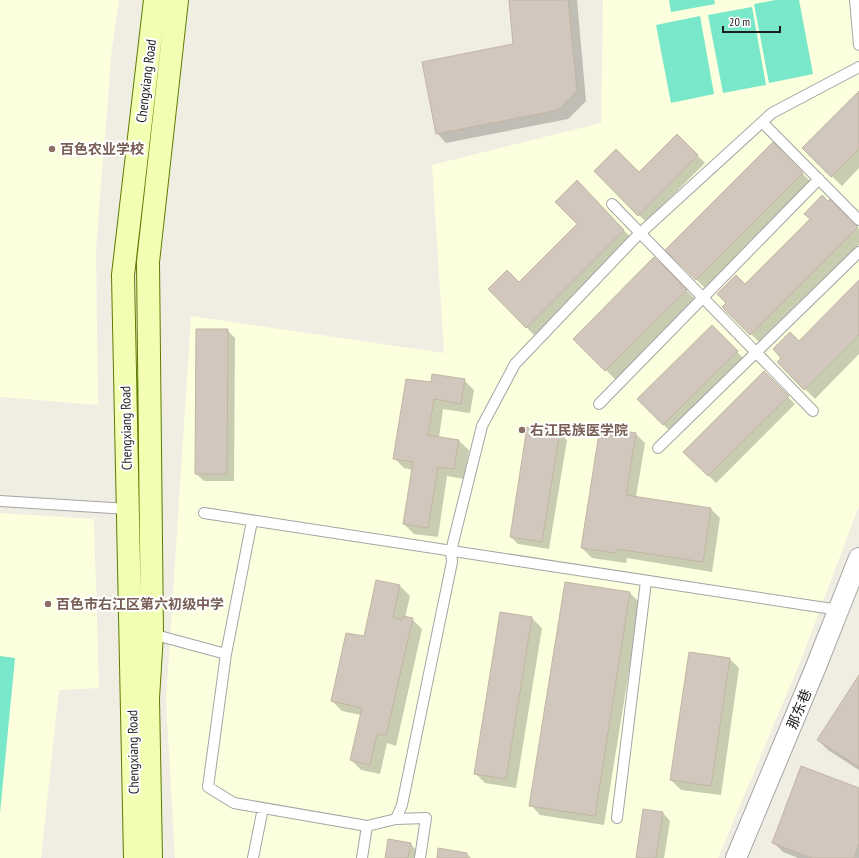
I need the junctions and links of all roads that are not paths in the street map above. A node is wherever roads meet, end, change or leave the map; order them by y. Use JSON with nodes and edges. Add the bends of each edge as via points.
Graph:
{"nodes":[{"id":1,"x":155,"y":0,"type":"edge"},
{"id":2,"x":177,"y":0,"type":"edge"},
{"id":3,"x":855,"y":0,"type":"edge"},
{"id":4,"x":859,"y":45,"type":"edge"},
{"id":5,"x":859,"y":67,"type":"edge"},
{"id":6,"x":762,"y":122,"type":"junction"},
{"id":7,"x":819,"y":179,"type":"junction"},
{"id":8,"x":612,"y":204,"type":"dead end"},
{"id":9,"x":859,"y":220,"type":"edge"},
{"id":10,"x":641,"y":233,"type":"junction"},
{"id":11,"x":859,"y":252,"type":"edge"},
{"id":12,"x":703,"y":298,"type":"junction"},
{"id":13,"x":756,"y":352,"type":"junction"},
{"id":14,"x":599,"y":404,"type":"dead end"},
{"id":15,"x":812,"y":411,"type":"dead end"},
{"id":16,"x":658,"y":448,"type":"dead end"},
{"id":17,"x":0,"y":501,"type":"edge"},
{"id":18,"x":128,"y":509,"type":"junction"},
{"id":19,"x":204,"y":513,"type":"dead end"},
{"id":20,"x":252,"y":521,"type":"junction"},
{"id":21,"x":451,"y":551,"type":"junction"},
{"id":22,"x":859,"y":558,"type":"edge"},
{"id":23,"x":646,"y":581,"type":"junction"},
{"id":24,"x":838,"y":610,"type":"junction"},
{"id":25,"x":152,"y":634,"type":"junction"},
{"id":26,"x":226,"y":654,"type":"junction"},
{"id":27,"x":263,"y":808,"type":"junction"},
{"id":28,"x":617,"y":818,"type":"dead end"},
{"id":29,"x":396,"y":819,"type":"junction"},
{"id":30,"x":367,"y":826,"type":"junction"},
{"id":31,"x":135,"y":858,"type":"edge"},
{"id":32,"x":151,"y":858,"type":"edge"},
{"id":33,"x":253,"y":858,"type":"edge"},
{"id":34,"x":362,"y":858,"type":"edge"},
{"id":35,"x":420,"y":858,"type":"edge"},
{"id":36,"x":736,"y":858,"type":"edge"}],
"edges":[{"from":1,"to":18,"type":"main road","name":"Chengxiang Road","via":[[123,275]]},
{"from":2,"to":25,"type":"main road","name":"Chengxiang Road","via":[[148,262]]},
{"from":3,"to":4,"type":"lane"},
{"from":5,"to":6,"type":"lane","via":[[772,113]]},
{"from":6,"to":7,"type":"lane"},
{"from":6,"to":10,"type":"lane"},
{"from":7,"to":9,"type":"lane"},
{"from":7,"to":12,"type":"lane"},
{"from":8,"to":10,"type":"lane"},
{"from":10,"to":12,"type":"lane"},
{"from":10,"to":21,"type":"lane","via":[[515,364],[482,426]]},
{"from":11,"to":13,"type":"lane"},
{"from":12,"to":13,"type":"lane"},
{"from":12,"to":14,"type":"lane"},
{"from":13,"to":15,"type":"lane"},
{"from":13,"to":16,"type":"lane"},
{"from":17,"to":18,"type":"lane"},
{"from":18,"to":31,"type":"main road","name":"Chengxiang Road"},
{"from":19,"to":20,"type":"lane"},
{"from":20,"to":21,"type":"lane"},
{"from":20,"to":26,"type":"lane"},
{"from":21,"to":23,"type":"lane"},
{"from":21,"to":29,"type":"lane","via":[[452,562],[402,805]]},
{"from":22,"to":24,"type":"street","name":"那东巷"},
{"from":23,"to":24,"type":"lane"},
{"from":23,"to":28,"type":"lane"},
{"from":24,"to":36,"type":"street","name":"那东巷"},
{"from":25,"to":26,"type":"lane"},
{"from":25,"to":32,"type":"main road","name":"Chengxiang Road","via":[[148,698]]},
{"from":26,"to":27,"type":"lane","via":[[208,787],[234,803]]},
{"from":27,"to":30,"type":"lane"},
{"from":27,"to":33,"type":"lane"},
{"from":29,"to":30,"type":"lane"},
{"from":29,"to":35,"type":"lane","via":[[426,818]]},
{"from":30,"to":34,"type":"lane"}]}
